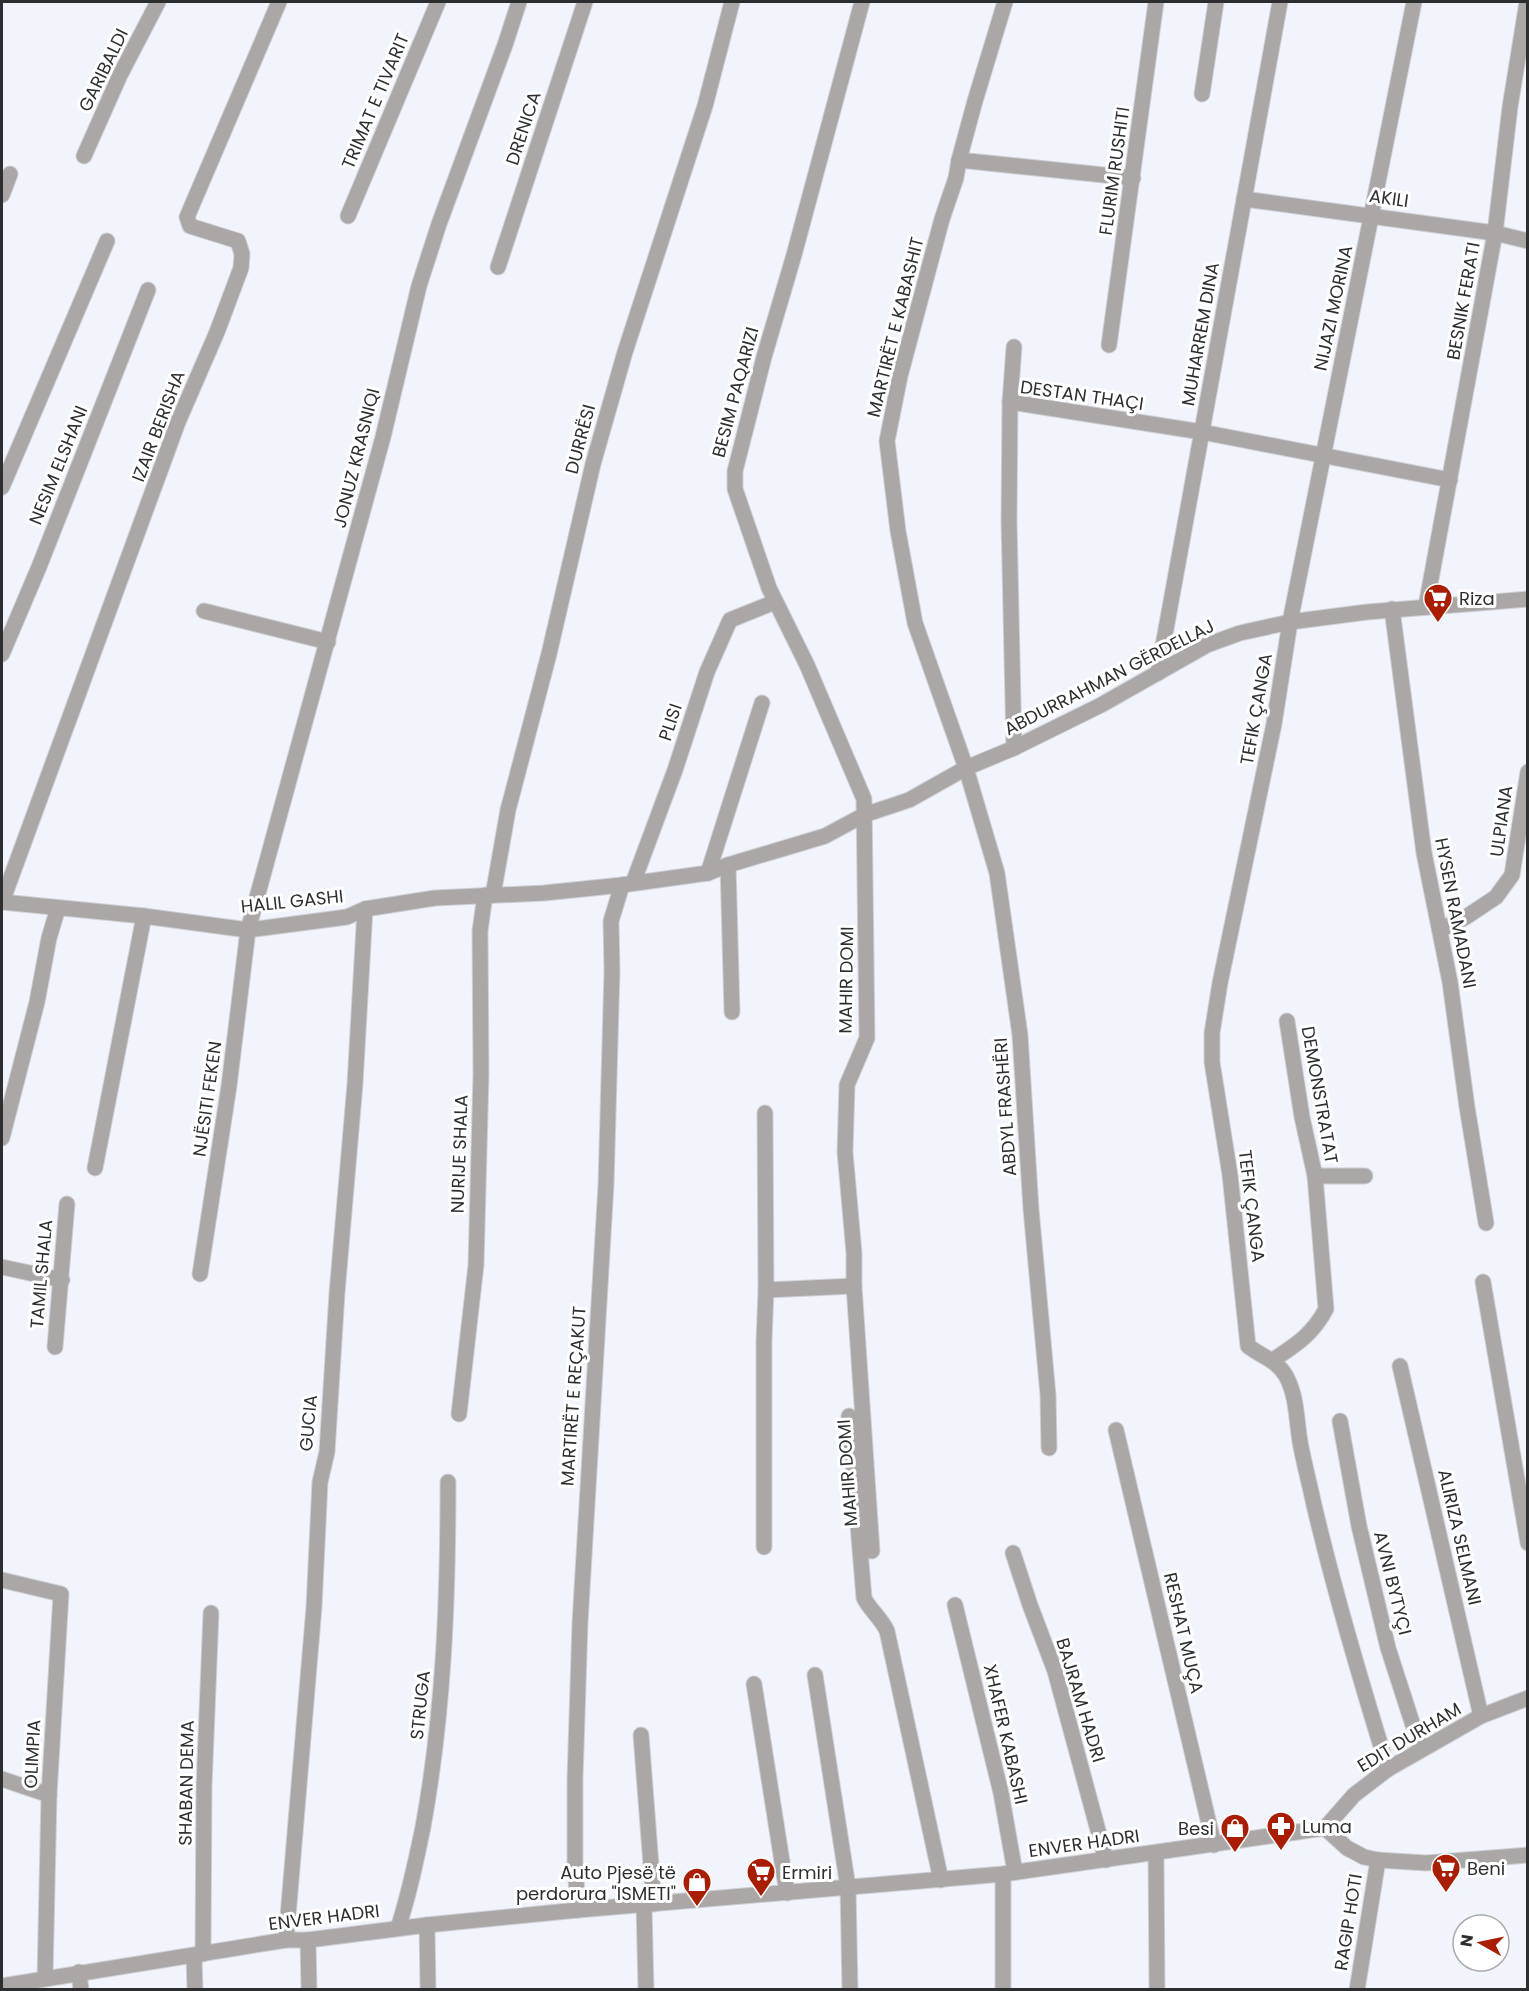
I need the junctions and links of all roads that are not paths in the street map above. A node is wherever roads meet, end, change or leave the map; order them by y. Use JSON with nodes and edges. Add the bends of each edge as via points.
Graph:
{"nodes":[{"id":1,"x":158,"y":2,"type":"edge"},
{"id":2,"x":279,"y":2,"type":"edge"},
{"id":3,"x":438,"y":2,"type":"edge"},
{"id":4,"x":519,"y":2,"type":"edge"},
{"id":5,"x":585,"y":2,"type":"edge"},
{"id":6,"x":732,"y":2,"type":"edge"},
{"id":7,"x":862,"y":2,"type":"edge"},
{"id":8,"x":1005,"y":2,"type":"edge"},
{"id":9,"x":1156,"y":2,"type":"edge"},
{"id":10,"x":1216,"y":2,"type":"edge"},
{"id":11,"x":1280,"y":2,"type":"edge"},
{"id":12,"x":1414,"y":2,"type":"edge"},
{"id":13,"x":1527,"y":2,"type":"edge"},
{"id":14,"x":1202,"y":94,"type":"dead end"},
{"id":15,"x":84,"y":156,"type":"dead end"},
{"id":16,"x":959,"y":160,"type":"junction"},
{"id":17,"x":10,"y":174,"type":"dead end"},
{"id":18,"x":1133,"y":178,"type":"junction"},
{"id":19,"x":2,"y":195,"type":"edge"},
{"id":20,"x":1244,"y":199,"type":"junction"},
{"id":21,"x":1372,"y":215,"type":"junction"},
{"id":22,"x":348,"y":216,"type":"dead end"},
{"id":23,"x":1495,"y":233,"type":"junction"},
{"id":24,"x":1527,"y":240,"type":"edge"},
{"id":25,"x":107,"y":241,"type":"dead end"},
{"id":26,"x":498,"y":267,"type":"dead end"},
{"id":27,"x":148,"y":290,"type":"dead end"},
{"id":28,"x":1109,"y":345,"type":"dead end"},
{"id":29,"x":1014,"y":347,"type":"dead end"},
{"id":30,"x":1010,"y":402,"type":"junction"},
{"id":31,"x":1202,"y":432,"type":"junction"},
{"id":32,"x":1323,"y":456,"type":"junction"},
{"id":33,"x":1450,"y":480,"type":"junction"},
{"id":34,"x":2,"y":487,"type":"edge"},
{"id":35,"x":1527,"y":599,"type":"edge"},
{"id":36,"x":775,"y":602,"type":"junction"},
{"id":37,"x":1426,"y":606,"type":"junction"},
{"id":38,"x":1392,"y":609,"type":"junction"},
{"id":39,"x":204,"y":611,"type":"dead end"},
{"id":40,"x":1290,"y":622,"type":"junction"},
{"id":41,"x":328,"y":642,"type":"junction"},
{"id":42,"x":2,"y":654,"type":"edge"},
{"id":43,"x":1158,"y":673,"type":"junction"},
{"id":44,"x":762,"y":703,"type":"dead end"},
{"id":45,"x":1014,"y":748,"type":"junction"},
{"id":46,"x":966,"y":768,"type":"junction"},
{"id":47,"x":1527,"y":772,"type":"edge"},
{"id":48,"x":864,"y":815,"type":"junction"},
{"id":49,"x":728,"y":865,"type":"junction"},
{"id":50,"x":708,"y":873,"type":"junction"},
{"id":51,"x":628,"y":884,"type":"junction"},
{"id":52,"x":489,"y":895,"type":"junction"},
{"id":53,"x":2,"y":902,"type":"edge"},
{"id":54,"x":58,"y":908,"type":"junction"},
{"id":55,"x":365,"y":909,"type":"junction"},
{"id":56,"x":144,"y":916,"type":"junction"},
{"id":57,"x":249,"y":930,"type":"junction"},
{"id":58,"x":1440,"y":930,"type":"junction"},
{"id":59,"x":732,"y":1012,"type":"dead end"},
{"id":60,"x":1287,"y":1021,"type":"dead end"},
{"id":61,"x":765,"y":1113,"type":"dead end"},
{"id":62,"x":2,"y":1138,"type":"edge"},
{"id":63,"x":95,"y":1168,"type":"dead end"},
{"id":64,"x":1315,"y":1176,"type":"junction"},
{"id":65,"x":1365,"y":1176,"type":"dead end"},
{"id":66,"x":67,"y":1204,"type":"dead end"},
{"id":67,"x":1486,"y":1223,"type":"dead end"},
{"id":68,"x":2,"y":1267,"type":"edge"},
{"id":69,"x":200,"y":1274,"type":"dead end"},
{"id":70,"x":62,"y":1280,"type":"junction"},
{"id":71,"x":1483,"y":1282,"type":"dead end"},
{"id":72,"x":854,"y":1286,"type":"junction"},
{"id":73,"x":766,"y":1290,"type":"junction"},
{"id":74,"x":54,"y":1347,"type":"dead end"},
{"id":75,"x":1273,"y":1360,"type":"junction"},
{"id":76,"x":1400,"y":1366,"type":"dead end"},
{"id":77,"x":459,"y":1414,"type":"dead end"},
{"id":78,"x":849,"y":1416,"type":"dead end"},
{"id":79,"x":1340,"y":1421,"type":"dead end"},
{"id":80,"x":1116,"y":1430,"type":"dead end"},
{"id":81,"x":1049,"y":1448,"type":"dead end"},
{"id":82,"x":448,"y":1482,"type":"dead end"},
{"id":83,"x":1527,"y":1543,"type":"edge"},
{"id":84,"x":764,"y":1547,"type":"dead end"},
{"id":85,"x":872,"y":1551,"type":"dead end"},
{"id":86,"x":1013,"y":1553,"type":"dead end"},
{"id":87,"x":2,"y":1580,"type":"edge"},
{"id":88,"x":955,"y":1605,"type":"dead end"},
{"id":89,"x":211,"y":1613,"type":"dead end"},
{"id":90,"x":815,"y":1675,"type":"dead end"},
{"id":91,"x":754,"y":1684,"type":"dead end"},
{"id":92,"x":1527,"y":1698,"type":"edge"},
{"id":93,"x":1481,"y":1716,"type":"junction"},
{"id":94,"x":641,"y":1735,"type":"dead end"},
{"id":95,"x":1421,"y":1750,"type":"junction"},
{"id":96,"x":1388,"y":1769,"type":"junction"},
{"id":97,"x":2,"y":1779,"type":"edge"},
{"id":98,"x":49,"y":1795,"type":"junction"},
{"id":99,"x":1325,"y":1828,"type":"junction"},
{"id":100,"x":1214,"y":1845,"type":"junction"},
{"id":101,"x":1156,"y":1853,"type":"junction"},
{"id":102,"x":1527,"y":1855,"type":"edge"},
{"id":103,"x":1106,"y":1860,"type":"junction"},
{"id":104,"x":1378,"y":1860,"type":"junction"},
{"id":105,"x":1009,"y":1873,"type":"junction"},
{"id":106,"x":941,"y":1880,"type":"junction"},
{"id":107,"x":848,"y":1887,"type":"junction"},
{"id":108,"x":787,"y":1893,"type":"junction"},
{"id":109,"x":649,"y":1905,"type":"junction"},
{"id":110,"x":578,"y":1910,"type":"junction"},
{"id":111,"x":427,"y":1924,"type":"junction"},
{"id":112,"x":398,"y":1928,"type":"junction"},
{"id":113,"x":286,"y":1940,"type":"junction"},
{"id":114,"x":308,"y":1940,"type":"junction"},
{"id":115,"x":198,"y":1955,"type":"junction"},
{"id":116,"x":79,"y":1972,"type":"junction"},
{"id":117,"x":45,"y":1978,"type":"junction"},
{"id":118,"x":2,"y":1986,"type":"edge"},
{"id":119,"x":81,"y":1989,"type":"edge"},
{"id":120,"x":195,"y":1989,"type":"edge"},
{"id":121,"x":309,"y":1989,"type":"edge"},
{"id":122,"x":428,"y":1989,"type":"edge"},
{"id":123,"x":646,"y":1989,"type":"edge"},
{"id":124,"x":850,"y":1989,"type":"edge"},
{"id":125,"x":1003,"y":1989,"type":"edge"},
{"id":126,"x":1156,"y":1989,"type":"edge"},
{"id":127,"x":1357,"y":1989,"type":"edge"}],
"edges":[{"from":1,"to":15,"type":"street","name":"GARIBALDI"},
{"from":2,"to":53,"type":"street","name":"IZAIR BERISHA","via":[[188,217],[190,226],[238,241],[241,268],[178,422]]},
{"from":3,"to":22,"type":"street","name":"TRIMAT E TIVARIT"},
{"from":4,"to":41,"type":"street","name":"JONUZ KRASNIQI","via":[[419,286]]},
{"from":5,"to":26,"type":"street","name":"DRENICA"},
{"from":6,"to":52,"type":"street","name":"DURRËSI","via":[[705,106],[592,464]]},
{"from":7,"to":36,"type":"street","name":"BESIM PAQARIZI","via":[[735,471],[735,489]]},
{"from":8,"to":16,"type":"street","name":"MARTIRËT E KABASHIT"},
{"from":9,"to":18,"type":"street","name":"FLURIM RUSHITI"},
{"from":10,"to":14,"type":"street"},
{"from":11,"to":20,"type":"street","name":"MUHARREM DINA"},
{"from":12,"to":21,"type":"street","name":"NIJAZI MORINA"},
{"from":13,"to":23,"type":"street","name":"BESNIK FERATI"},
{"from":16,"to":18,"type":"street"},
{"from":16,"to":46,"type":"street","name":"MARTIRËT E KABASHIT","via":[[900,376],[887,441],[915,623]]},
{"from":17,"to":19,"type":"street"},
{"from":18,"to":28,"type":"street","name":"FLURIM RUSHITI"},
{"from":20,"to":21,"type":"street","name":"AKILI"},
{"from":20,"to":31,"type":"street","name":"MUHARREM DINA"},
{"from":21,"to":23,"type":"street","name":"AKILI"},
{"from":21,"to":32,"type":"street","name":"NIJAZI MORINA"},
{"from":23,"to":24,"type":"street","name":"AKILI"},
{"from":23,"to":33,"type":"street","name":"BESNIK FERATI"},
{"from":25,"to":34,"type":"street"},
{"from":27,"to":42,"type":"street","name":"NESIM ELSHANI"},
{"from":29,"to":30,"type":"street"},
{"from":30,"to":31,"type":"street","name":"DESTAN THAÇI"},
{"from":30,"to":45,"type":"street","name":"DESTAN THAÇI"},
{"from":31,"to":32,"type":"street","name":"DESTAN THAÇI"},
{"from":31,"to":43,"type":"street","name":"MUHARREM DINA"},
{"from":32,"to":33,"type":"street","name":"DESTAN THAÇI"},
{"from":32,"to":40,"type":"street","name":"NIJAZI MORINA"},
{"from":33,"to":37,"type":"street","name":"BESNIK FERATI"},
{"from":35,"to":37,"type":"street","name":"ABDURRAHMAN GËRDELLAJ"},
{"from":36,"to":48,"type":"street","name":"BESIM PAQARIZI","via":[[839,738],[864,799]]},
{"from":36,"to":51,"type":"street","name":"PLISI","via":[[730,621],[707,672],[675,770]]},
{"from":37,"to":38,"type":"street","name":"ABDURRAHMAN GËRDELLAJ"},
{"from":38,"to":40,"type":"street","name":"ABDURRAHMAN GËRDELLAJ"},
{"from":38,"to":58,"type":"street","name":"HYSEN RAMADANI","via":[[1424,853]]},
{"from":39,"to":41,"type":"street"},
{"from":40,"to":43,"type":"street","name":"ABDURRAHMAN GËRDELLAJ","via":[[1207,645]]},
{"from":40,"to":75,"type":"street","name":"TEFIK ÇANGA","via":[[1274,724],[1212,1033],[1212,1062],[1230,1175],[1248,1346]]},
{"from":41,"to":57,"type":"street","name":"JONUZ KRASNIQI"},
{"from":43,"to":45,"type":"street","name":"ABDURRAHMAN GËRDELLAJ"},
{"from":44,"to":50,"type":"street"},
{"from":45,"to":46,"type":"street","name":"ABDURRAHMAN GËRDELLAJ"},
{"from":46,"to":48,"type":"street","name":"ABDURRAHMAN GËRDELLAJ","via":[[909,800]]},
{"from":46,"to":81,"type":"street","name":"ABDYL FRASHËRI","via":[[997,873],[1020,1035]]},
{"from":47,"to":58,"type":"street","name":"ULPIANA","via":[[1519,877],[1496,897]]},
{"from":48,"to":49,"type":"street","name":"ABDURRAHMAN GËRDELLAJ","via":[[825,836]]},
{"from":48,"to":72,"type":"street","name":"MAHIR DOMI","via":[[867,1038],[847,1085],[845,1152]]},
{"from":49,"to":50,"type":"street","name":"ABDURRAHMAN GËRDELLAJ"},
{"from":49,"to":59,"type":"street"},
{"from":50,"to":51,"type":"street","name":"ABDURRAHMAN GËRDELLAJ"},
{"from":51,"to":52,"type":"street","name":"HALIL GASHI"},
{"from":51,"to":110,"type":"street","name":"MARTIRËT E REÇAKUT","via":[[611,921],[606,1185],[580,1623],[575,1779]]},
{"from":52,"to":55,"type":"street","name":"HALIL GASHI","via":[[435,898]]},
{"from":52,"to":77,"type":"street","name":"NURIJE SHALA","via":[[480,931],[476,1265]]},
{"from":53,"to":54,"type":"street","name":"HALIL GASHI"},
{"from":54,"to":56,"type":"street","name":"HALIL GASHI"},
{"from":54,"to":62,"type":"street"},
{"from":55,"to":57,"type":"street","name":"HALIL GASHI","via":[[347,917]]},
{"from":55,"to":113,"type":"street","name":"GUCIA","via":[[327,1452],[320,1482],[314,1607]]},
{"from":56,"to":57,"type":"street","name":"HALIL GASHI"},
{"from":56,"to":63,"type":"street"},
{"from":57,"to":69,"type":"street","name":"NJËSITI FEKEN"},
{"from":58,"to":67,"type":"street","name":"HYSEN RAMADANI"},
{"from":60,"to":64,"type":"street","name":"DEMONSTRATAT"},
{"from":61,"to":73,"type":"street"},
{"from":64,"to":65,"type":"street","name":"DEMONSTRATAT"},
{"from":64,"to":75,"type":"street","name":"DEMONSTRATAT","via":[[1326,1309],[1305,1339]]},
{"from":66,"to":70,"type":"street","name":"TAMIL SHALA"},
{"from":68,"to":70,"type":"street"},
{"from":70,"to":74,"type":"street","name":"TAMIL SHALA"},
{"from":71,"to":83,"type":"street"},
{"from":72,"to":73,"type":"street"},
{"from":72,"to":85,"type":"street","name":"MAHIR DOMI"},
{"from":73,"to":84,"type":"street"},
{"from":75,"to":96,"type":"street","name":"TEFIK ÇANGA","via":[[1294,1395],[1300,1445],[1322,1539]]},
{"from":76,"to":93,"type":"street","name":"ALIRIZA SELMANI"},
{"from":78,"to":106,"type":"street","via":[[864,1598],[887,1631]]},
{"from":79,"to":95,"type":"street","name":"AVNI BYTYÇI","via":[[1359,1526],[1388,1648]]},
{"from":80,"to":100,"type":"street","name":"RESHAT MUÇA"},
{"from":82,"to":112,"type":"street","name":"STRUGA","via":[[443,1679],[429,1792],[410,1894]]},
{"from":86,"to":103,"type":"street","name":"BAJRAM HADRI","via":[[1055,1671]]},
{"from":87,"to":98,"type":"street","name":"OLIMPIA","via":[[61,1594]]},
{"from":88,"to":105,"type":"street","name":"XHAFER KABASHI","via":[[1001,1793]]},
{"from":89,"to":115,"type":"street","name":"SHABAN DEMA"},
{"from":90,"to":107,"type":"street"},
{"from":91,"to":108,"type":"street"},
{"from":92,"to":93,"type":"street","name":"EDIT DURHAM"},
{"from":93,"to":95,"type":"street","name":"EDIT DURHAM"},
{"from":94,"to":109,"type":"street"},
{"from":95,"to":96,"type":"street","name":"EDIT DURHAM"},
{"from":96,"to":99,"type":"street","name":"EDIT DURHAM","via":[[1354,1795]]},
{"from":97,"to":98,"type":"street"},
{"from":98,"to":117,"type":"street","name":"OLIMPIA"},
{"from":99,"to":100,"type":"street","name":"ENVER HADRI"},
{"from":99,"to":104,"type":"street","via":[[1347,1848]]},
{"from":100,"to":101,"type":"street","name":"ENVER HADRI"},
{"from":101,"to":103,"type":"street","name":"ENVER HADRI"},
{"from":101,"to":126,"type":"street"},
{"from":102,"to":104,"type":"street","via":[[1426,1863]]},
{"from":103,"to":105,"type":"street","name":"ENVER HADRI"},
{"from":104,"to":127,"type":"street","name":"RAGIP HOTI"},
{"from":105,"to":106,"type":"street","name":"ENVER HADRI"},
{"from":105,"to":125,"type":"street","name":"XHAFER KABASHI"},
{"from":106,"to":107,"type":"street","name":"ENVER HADRI"},
{"from":107,"to":108,"type":"street","name":"ENVER HADRI"},
{"from":107,"to":124,"type":"street"},
{"from":108,"to":109,"type":"street","name":"ENVER HADRI"},
{"from":109,"to":110,"type":"street","name":"ENVER HADRI"},
{"from":109,"to":123,"type":"street"},
{"from":110,"to":111,"type":"street","name":"ENVER HADRI"},
{"from":111,"to":112,"type":"street","name":"ENVER HADRI"},
{"from":111,"to":122,"type":"street"},
{"from":112,"to":114,"type":"street","name":"ENVER HADRI"},
{"from":113,"to":114,"type":"street","name":"ENVER HADRI"},
{"from":113,"to":115,"type":"street","name":"ENVER HADRI"},
{"from":114,"to":121,"type":"street"},
{"from":115,"to":116,"type":"street","name":"ENVER HADRI"},
{"from":115,"to":120,"type":"street","name":"SHABAN DEMA"},
{"from":116,"to":117,"type":"street","name":"ENVER HADRI"},
{"from":116,"to":119,"type":"street"},
{"from":117,"to":118,"type":"street","name":"ENVER HADRI"}]}
